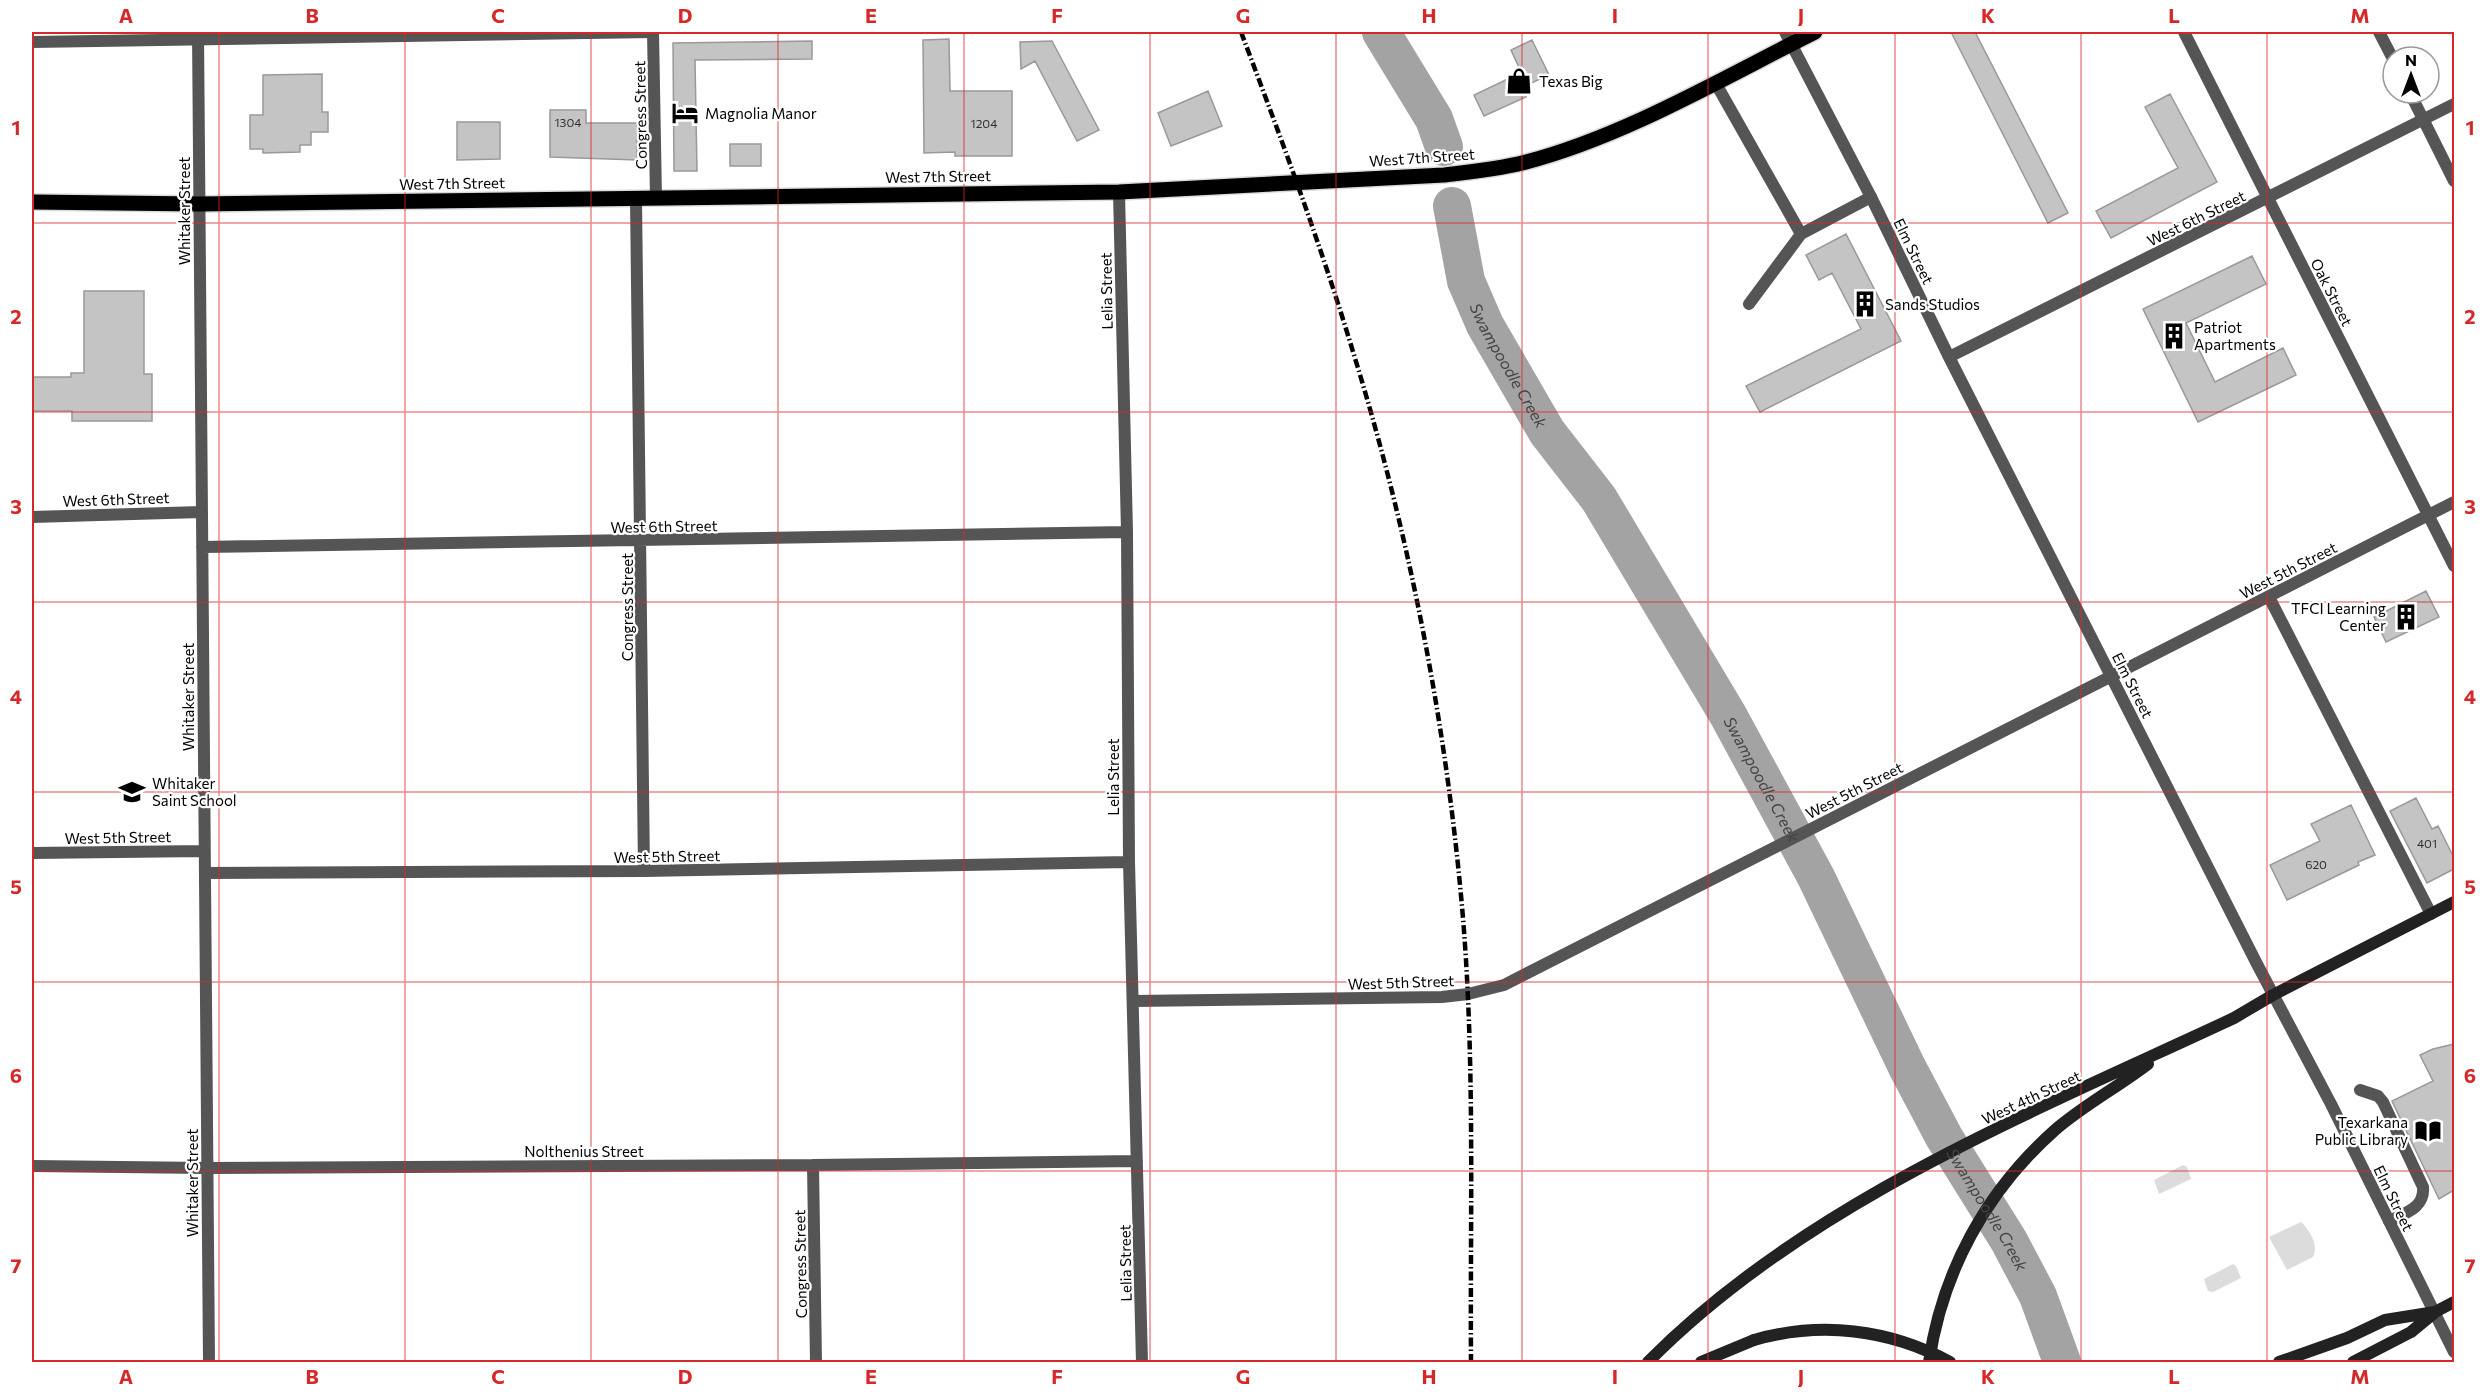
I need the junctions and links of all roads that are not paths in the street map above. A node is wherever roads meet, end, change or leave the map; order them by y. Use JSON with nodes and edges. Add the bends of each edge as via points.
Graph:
{"nodes":[{"id":1,"x":653,"y":32,"type":"edge"},
{"id":2,"x":1815,"y":32,"type":"edge"},
{"id":3,"x":2184,"y":32,"type":"edge"},
{"id":4,"x":198,"y":36,"type":"edge"},
{"id":5,"x":1788,"y":38,"type":"edge"},
{"id":6,"x":32,"y":42,"type":"edge"},
{"id":7,"x":1715,"y":82,"type":"junction"},
{"id":8,"x":2454,"y":104,"type":"edge"},
{"id":9,"x":2416,"y":105,"type":"edge"},
{"id":10,"x":2423,"y":120,"type":"junction"},
{"id":11,"x":2454,"y":181,"type":"edge"},
{"id":12,"x":1119,"y":192,"type":"junction"},
{"id":13,"x":1871,"y":197,"type":"junction"},
{"id":14,"x":656,"y":198,"type":"junction"},
{"id":15,"x":636,"y":199,"type":"junction"},
{"id":16,"x":2268,"y":199,"type":"junction"},
{"id":17,"x":32,"y":202,"type":"edge"},
{"id":18,"x":199,"y":204,"type":"junction"},
{"id":19,"x":1801,"y":234,"type":"junction"},
{"id":20,"x":1749,"y":304,"type":"dead end"},
{"id":21,"x":1949,"y":357,"type":"junction"},
{"id":22,"x":2454,"y":502,"type":"edge"},
{"id":23,"x":201,"y":512,"type":"junction"},
{"id":24,"x":2429,"y":515,"type":"junction"},
{"id":25,"x":32,"y":517,"type":"edge"},
{"id":26,"x":1127,"y":532,"type":"junction"},
{"id":27,"x":641,"y":541,"type":"junction"},
{"id":28,"x":202,"y":548,"type":"junction"},
{"id":29,"x":2454,"y":566,"type":"edge"},
{"id":30,"x":2269,"y":597,"type":"junction"},
{"id":31,"x":2113,"y":677,"type":"junction"},
{"id":32,"x":204,"y":851,"type":"junction"},
{"id":33,"x":32,"y":853,"type":"edge"},
{"id":34,"x":1129,"y":862,"type":"junction"},
{"id":35,"x":644,"y":871,"type":"junction"},
{"id":36,"x":205,"y":873,"type":"junction"},
{"id":37,"x":2454,"y":902,"type":"edge"},
{"id":38,"x":2431,"y":914,"type":"junction"},
{"id":39,"x":2273,"y":994,"type":"junction"},
{"id":40,"x":1133,"y":1001,"type":"junction"},
{"id":41,"x":2166,"y":1050,"type":"junction"},
{"id":42,"x":2360,"y":1090,"type":"dead end"},
{"id":43,"x":1137,"y":1161,"type":"junction"},
{"id":44,"x":813,"y":1165,"type":"junction"},
{"id":45,"x":32,"y":1166,"type":"edge"},
{"id":46,"x":207,"y":1168,"type":"junction"},
{"id":47,"x":2389,"y":1221,"type":"junction"},
{"id":48,"x":2454,"y":1302,"type":"edge"},
{"id":49,"x":2434,"y":1312,"type":"junction"},
{"id":50,"x":2454,"y":1352,"type":"edge"},
{"id":51,"x":209,"y":1362,"type":"edge"},
{"id":52,"x":816,"y":1362,"type":"edge"},
{"id":53,"x":1142,"y":1362,"type":"edge"},
{"id":54,"x":1648,"y":1362,"type":"edge"},
{"id":55,"x":1701,"y":1362,"type":"edge"},
{"id":56,"x":1929,"y":1362,"type":"edge"},
{"id":57,"x":1950,"y":1362,"type":"edge"},
{"id":58,"x":2279,"y":1362,"type":"edge"},
{"id":59,"x":2354,"y":1362,"type":"edge"}],
"edges":[{"from":1,"to":4,"type":"street"},
{"from":1,"to":14,"type":"street","name":"Congress Street"},
{"from":2,"to":5,"type":"main road","name":"West 7th Street"},
{"from":3,"to":16,"type":"street","name":"Oak Street"},
{"from":4,"to":6,"type":"street"},
{"from":4,"to":18,"type":"street","name":"Whitaker Street"},
{"from":5,"to":7,"type":"main road","name":"West 7th Street"},
{"from":5,"to":13,"type":"street","name":"Elm Street"},
{"from":7,"to":12,"type":"main road","name":"West 7th Street","via":[[1624,127],[1490,170]]},
{"from":7,"to":19,"type":"street"},
{"from":8,"to":10,"type":"street","name":"West 6th Street"},
{"from":9,"to":10,"type":"street"},
{"from":10,"to":11,"type":"street"},
{"from":10,"to":16,"type":"street","name":"West 6th Street"},
{"from":12,"to":14,"type":"main road","name":"West 7th Street"},
{"from":12,"to":26,"type":"street","name":"Lelia Street"},
{"from":13,"to":19,"type":"street"},
{"from":13,"to":21,"type":"street","name":"Elm Street"},
{"from":14,"to":15,"type":"main road","name":"West 7th Street"},
{"from":15,"to":18,"type":"main road","name":"West 7th Street"},
{"from":15,"to":27,"type":"street","name":"Congress Street"},
{"from":16,"to":21,"type":"street","name":"West 6th Street"},
{"from":16,"to":24,"type":"street","name":"Oak Street"},
{"from":17,"to":18,"type":"main road","name":"West 7th Street"},
{"from":18,"to":23,"type":"street","name":"Whitaker Street"},
{"from":19,"to":20,"type":"street"},
{"from":21,"to":31,"type":"street","name":"Elm Street"},
{"from":22,"to":24,"type":"street","name":"West 5th Street"},
{"from":23,"to":25,"type":"street","name":"West 6th Street"},
{"from":23,"to":28,"type":"street","name":"Whitaker Street"},
{"from":24,"to":29,"type":"street","name":"Oak Street"},
{"from":24,"to":30,"type":"street","name":"West 5th Street"},
{"from":26,"to":27,"type":"street","name":"West 6th Street"},
{"from":26,"to":34,"type":"street","name":"Lelia Street"},
{"from":27,"to":28,"type":"street","name":"West 6th Street"},
{"from":27,"to":35,"type":"street","name":"Congress Street"},
{"from":28,"to":32,"type":"street","name":"Whitaker Street"},
{"from":30,"to":31,"type":"street","name":"West 5th Street"},
{"from":30,"to":38,"type":"street"},
{"from":31,"to":39,"type":"street","name":"Elm Street"},
{"from":31,"to":40,"type":"street","name":"West 5th Street","via":[[1504,985],[1442,997]]},
{"from":32,"to":33,"type":"street","name":"West 5th Street"},
{"from":32,"to":36,"type":"street","name":"Whitaker Street"},
{"from":34,"to":35,"type":"street","name":"West 5th Street"},
{"from":34,"to":40,"type":"street","name":"Lelia Street"},
{"from":35,"to":36,"type":"street","name":"West 5th Street"},
{"from":36,"to":46,"type":"street","name":"Whitaker Street"},
{"from":37,"to":38,"type":"main road","name":"West 4th Street"},
{"from":38,"to":39,"type":"main road","name":"West 4th Street"},
{"from":39,"to":41,"type":"main road","name":"West 4th Street","via":[[2234,1018]]},
{"from":39,"to":47,"type":"street","name":"Elm Street"},
{"from":40,"to":43,"type":"street","name":"Lelia Street"},
{"from":41,"to":54,"type":"main road","name":"West 4th Street","via":[[1982,1137],[1823,1225],[1776,1255],[1694,1319]]},
{"from":41,"to":56,"type":"main road","via":[[2056,1129],[1990,1203],[1956,1264],[1939,1312]]},
{"from":42,"to":47,"type":"street","via":[[2378,1096],[2383,1102],[2423,1187],[2424,1195],[2417,1206]]},
{"from":43,"to":44,"type":"street","name":"Nolthenius Street"},
{"from":43,"to":53,"type":"street","name":"Lelia Street"},
{"from":44,"to":46,"type":"street","name":"Nolthenius Street"},
{"from":44,"to":52,"type":"street","name":"Congress Street"},
{"from":45,"to":46,"type":"street","name":"Nolthenius Street"},
{"from":46,"to":51,"type":"street","name":"Whitaker Street"},
{"from":47,"to":49,"type":"street","name":"Elm Street"},
{"from":48,"to":49,"type":"main road"},
{"from":49,"to":50,"type":"street","name":"Elm Street"},
{"from":49,"to":58,"type":"main road","via":[[2385,1320]]},
{"from":49,"to":59,"type":"main road","via":[[2411,1332]]},
{"from":55,"to":57,"type":"main road","bridge":true,"via":[[1754,1340],[1805,1330],[1846,1330],[1896,1340]]}]}
